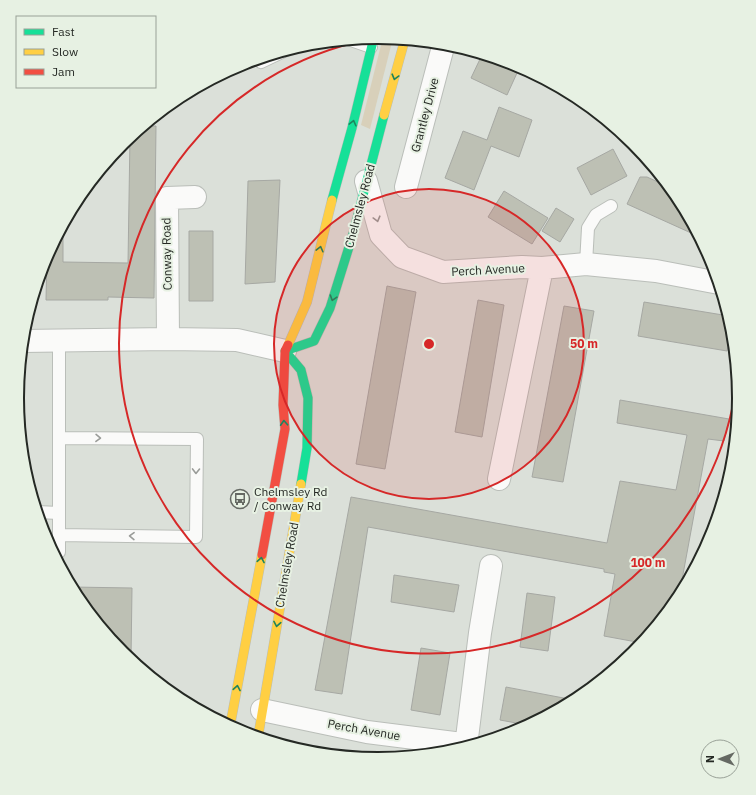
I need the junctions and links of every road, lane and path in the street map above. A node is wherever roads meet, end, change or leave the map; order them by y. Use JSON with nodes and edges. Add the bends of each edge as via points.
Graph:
{"nodes":[{"id":1,"x":372,"y":44,"type":"edge"},
{"id":2,"x":404,"y":44,"type":"edge"},
{"id":3,"x":442,"y":49,"type":"edge"},
{"id":4,"x":366,"y":181,"type":"junction"},
{"id":5,"x":406,"y":187,"type":"dead end"},
{"id":6,"x":195,"y":197,"type":"dead end"},
{"id":7,"x":611,"y":206,"type":"dead end"},
{"id":8,"x":586,"y":264,"type":"junction"},
{"id":9,"x":542,"y":268,"type":"junction"},
{"id":10,"x":712,"y":281,"type":"edge"},
{"id":11,"x":168,"y":339,"type":"junction"},
{"id":12,"x":59,"y":340,"type":"junction"},
{"id":13,"x":29,"y":341,"type":"edge"},
{"id":14,"x":285,"y":351,"type":"junction"},
{"id":15,"x":59,"y":438,"type":"junction"},
{"id":16,"x":498,"y":479,"type":"dead end"},
{"id":17,"x":43,"y":512,"type":"edge"},
{"id":18,"x":59,"y":513,"type":"junction"},
{"id":19,"x":59,"y":535,"type":"junction"},
{"id":20,"x":59,"y":550,"type":"edge"},
{"id":21,"x":491,"y":566,"type":"dead end"},
{"id":22,"x":262,"y":710,"type":"junction"},
{"id":23,"x":231,"y":720,"type":"edge"},
{"id":24,"x":259,"y":731,"type":"edge"},
{"id":25,"x":468,"y":740,"type":"edge"},
{"id":26,"x":454,"y":743,"type":"edge"}],
"edges":[{"from":14,"to":1,"type":"street","one_way":true,"via":[[307,302]]},
{"from":2,"to":4,"type":"street","name":"Chelmsley Road","one_way":true},
{"from":3,"to":5,"type":"street","name":"Grantley Drive"},
{"from":4,"to":9,"type":"street","name":"Perch Avenue","one_way":true,"via":[[381,235],[402,257],[443,272]]},
{"from":4,"to":14,"type":"street","name":"Chelmsley Road","one_way":true,"via":[[354,234],[330,308],[314,341]]},
{"from":6,"to":11,"type":"street","name":"Conway Road","via":[[167,198]]},
{"from":7,"to":8,"type":"lane","via":[[596,215],[588,228]]},
{"from":8,"to":9,"type":"street","name":"Perch Avenue"},
{"from":8,"to":10,"type":"street","name":"Perch Avenue","via":[[656,271]]},
{"from":9,"to":16,"type":"street","name":"Perch Avenue"},
{"from":11,"to":12,"type":"street"},
{"from":11,"to":14,"type":"street","via":[[237,340]]},
{"from":12,"to":13,"type":"street"},
{"from":12,"to":15,"type":"lane"},
{"from":14,"to":22,"type":"street","name":"Chelmsley Road","one_way":true,"via":[[301,370],[308,398],[307,448]]},
{"from":23,"to":14,"type":"street","one_way":true,"via":[[285,430]]},
{"from":15,"to":18,"type":"lane"},
{"from":15,"to":19,"type":"lane","one_way":true,"via":[[197,439],[196,537]]},
{"from":17,"to":18,"type":"lane"},
{"from":18,"to":19,"type":"lane"},
{"from":19,"to":20,"type":"lane"},
{"from":21,"to":25,"type":"street","name":"Perch Avenue"},
{"from":22,"to":24,"type":"street","name":"Chelmsley Road"},
{"from":22,"to":26,"type":"street","name":"Perch Avenue","via":[[367,732]]}]}
